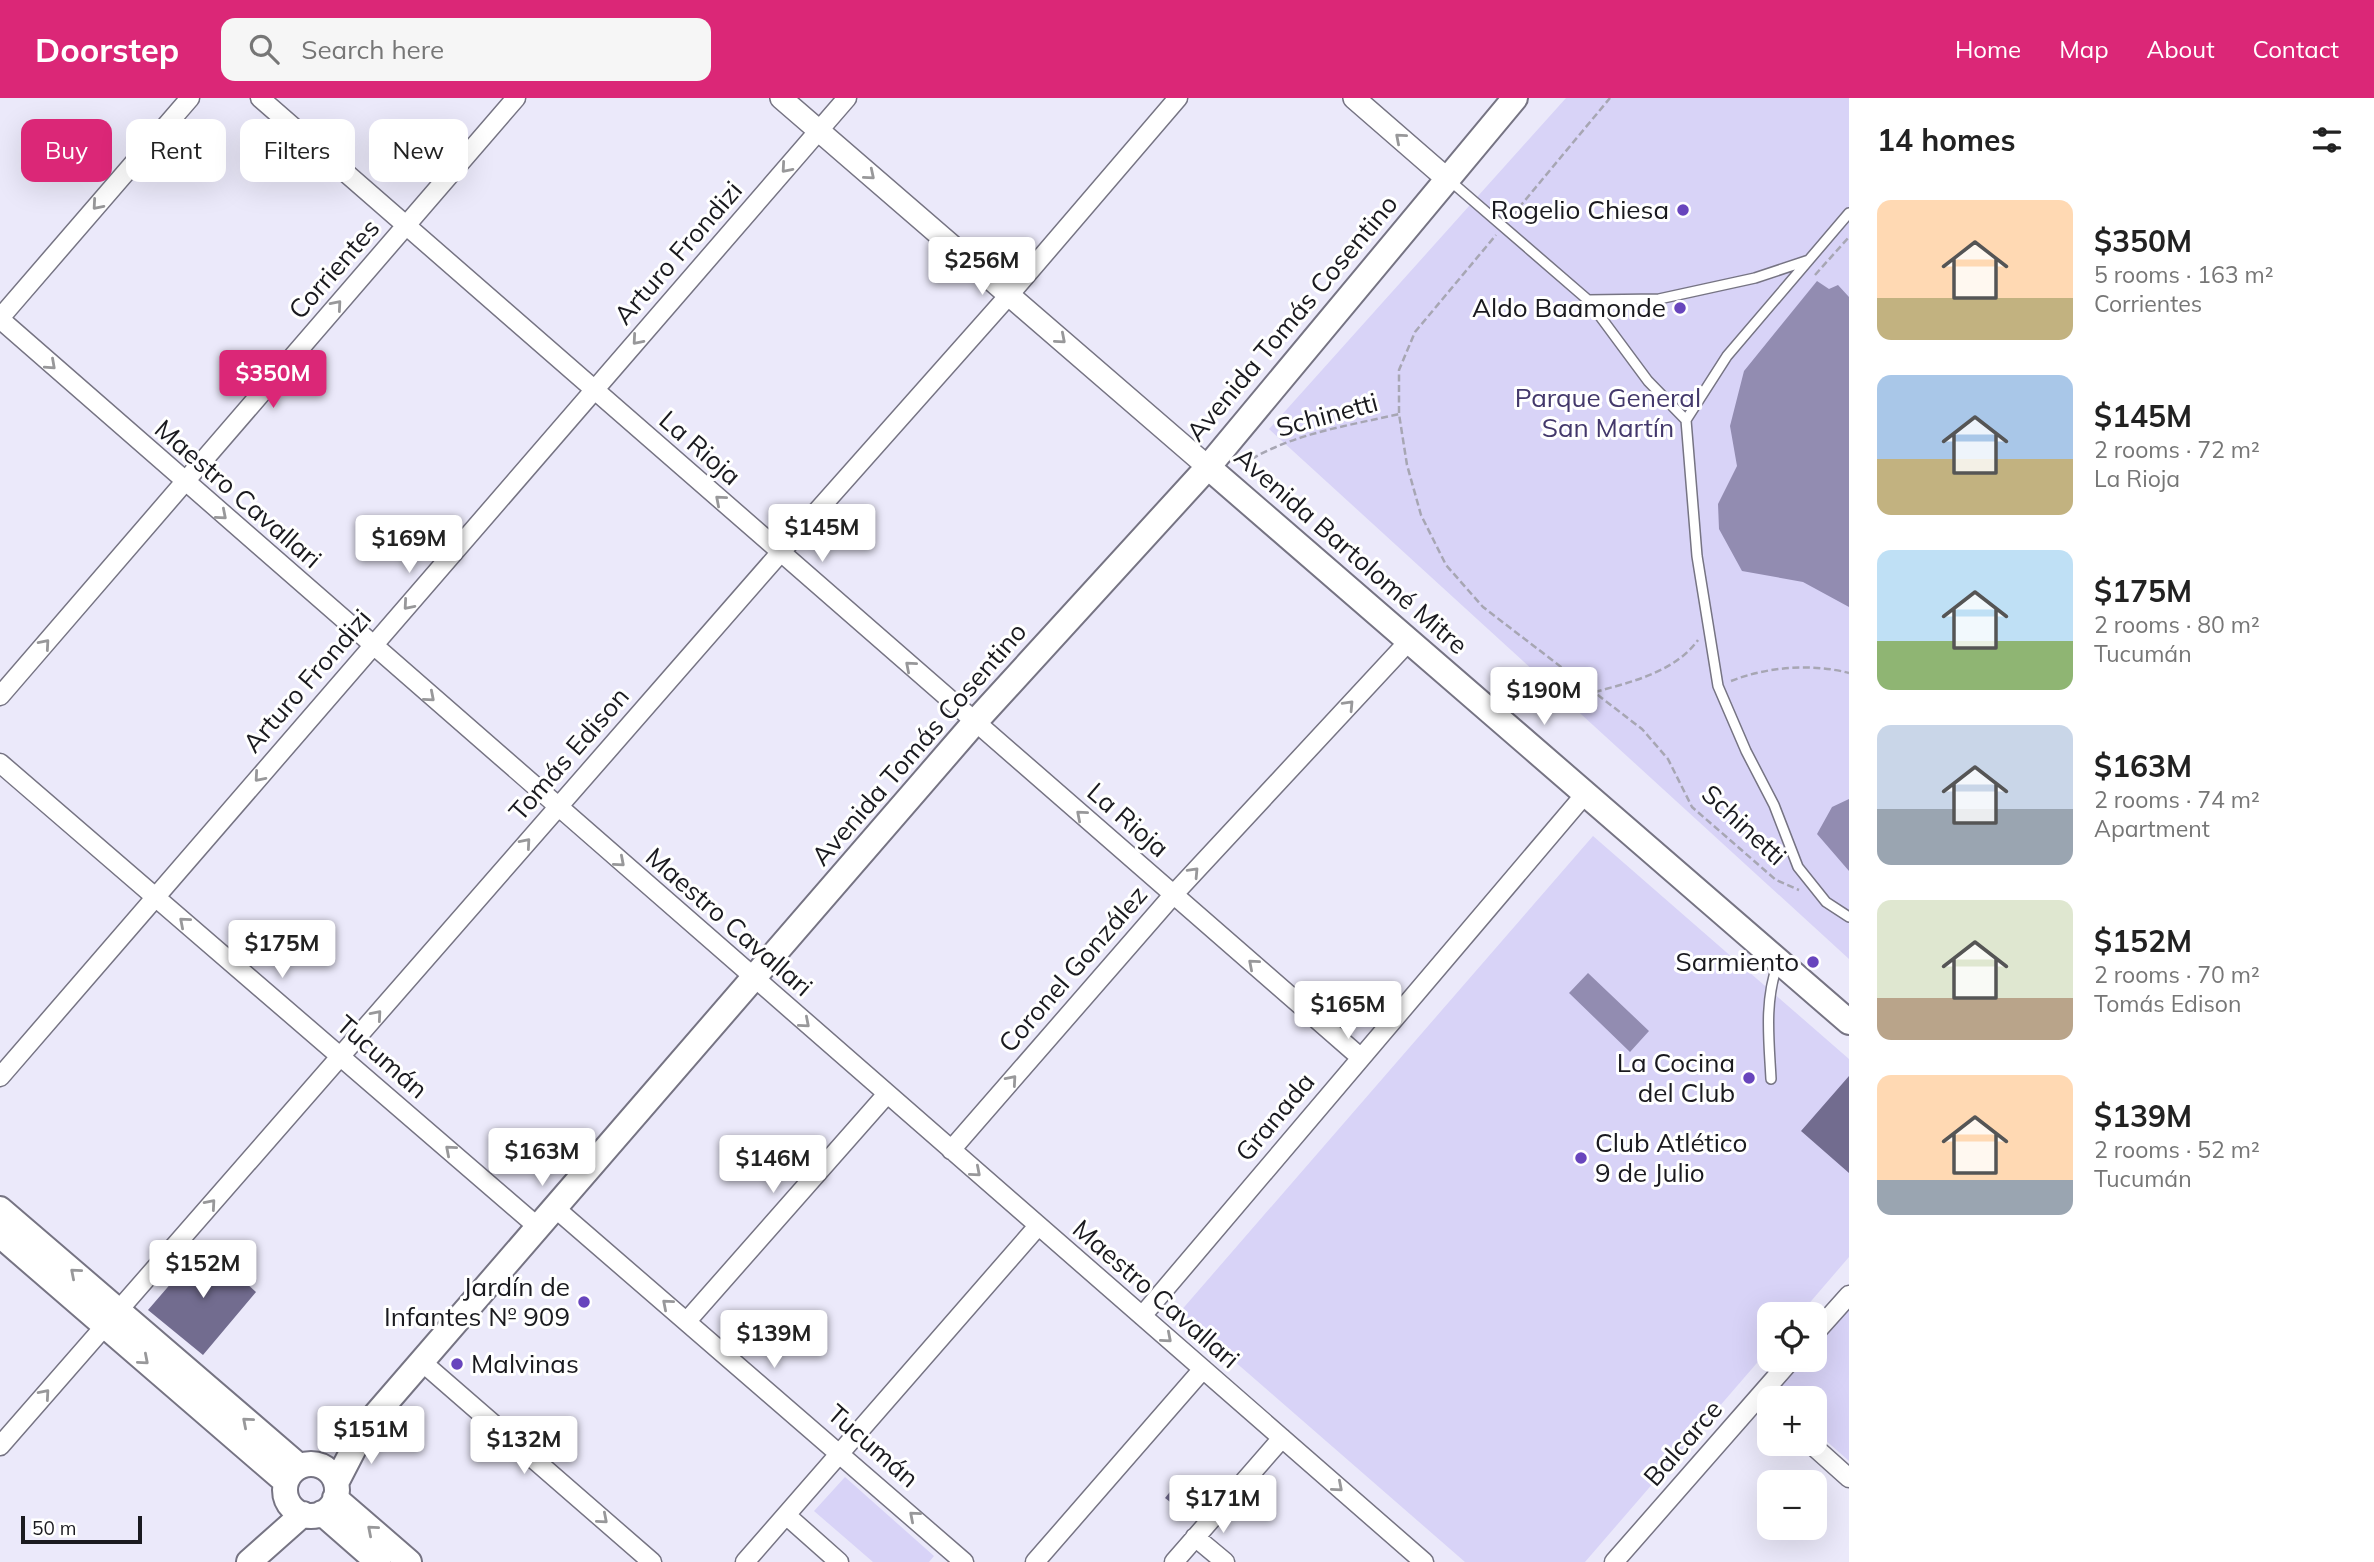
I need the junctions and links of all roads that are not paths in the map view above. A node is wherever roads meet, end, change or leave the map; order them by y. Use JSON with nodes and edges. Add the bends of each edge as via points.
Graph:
{"nodes":[{"id":1,"x":190,"y":98,"type":"edge"},
{"id":2,"x":260,"y":98,"type":"edge"},
{"id":3,"x":516,"y":98,"type":"edge"},
{"id":4,"x":781,"y":98,"type":"edge"},
{"id":5,"x":847,"y":98,"type":"edge"},
{"id":6,"x":1178,"y":98,"type":"edge"},
{"id":7,"x":1354,"y":98,"type":"edge"},
{"id":8,"x":1515,"y":98,"type":"edge"},
{"id":9,"x":818,"y":131,"type":"junction"},
{"id":10,"x":1447,"y":178,"type":"junction"},
{"id":11,"x":1849,"y":213,"type":"edge"},
{"id":12,"x":405,"y":227,"type":"junction"},
{"id":13,"x":1809,"y":260,"type":"junction"},
{"id":14,"x":1010,"y":294,"type":"junction"},
{"id":15,"x":1588,"y":300,"type":"junction"},
{"id":16,"x":0,"y":319,"type":"edge"},
{"id":17,"x":594,"y":391,"type":"junction"},
{"id":18,"x":1686,"y":421,"type":"junction"},
{"id":19,"x":1208,"y":467,"type":"junction"},
{"id":20,"x":184,"y":483,"type":"junction"},
{"id":21,"x":780,"y":553,"type":"junction"},
{"id":22,"x":1409,"y":641,"type":"junction"},
{"id":23,"x":372,"y":646,"type":"junction"},
{"id":24,"x":0,"y":696,"type":"edge"},
{"id":25,"x":975,"y":722,"type":"junction"},
{"id":26,"x":0,"y":763,"type":"edge"},
{"id":27,"x":1586,"y":793,"type":"junction"},
{"id":28,"x":558,"y":807,"type":"junction"},
{"id":29,"x":1173,"y":895,"type":"junction"},
{"id":30,"x":156,"y":897,"type":"junction"},
{"id":31,"x":1849,"y":917,"type":"edge"},
{"id":32,"x":1779,"y":962,"type":"junction"},
{"id":33,"x":753,"y":978,"type":"junction"},
{"id":34,"x":1849,"y":1022,"type":"edge"},
{"id":35,"x":341,"y":1056,"type":"junction"},
{"id":36,"x":1360,"y":1057,"type":"junction"},
{"id":37,"x":0,"y":1077,"type":"edge"},
{"id":38,"x":1771,"y":1079,"type":"dead end"},
{"id":39,"x":887,"y":1094,"type":"junction"},
{"id":40,"x":951,"y":1150,"type":"junction"},
{"id":41,"x":555,"y":1208,"type":"junction"},
{"id":42,"x":0,"y":1209,"type":"edge"},
{"id":43,"x":1038,"y":1226,"type":"junction"},
{"id":44,"x":538,"y":1227,"type":"junction"},
{"id":45,"x":0,"y":1235,"type":"edge"},
{"id":46,"x":1849,"y":1295,"type":"edge"},
{"id":47,"x":1142,"y":1316,"type":"junction"},
{"id":48,"x":111,"y":1318,"type":"junction"},
{"id":49,"x":1827,"y":1320,"type":"edge"},
{"id":50,"x":687,"y":1321,"type":"junction"},
{"id":51,"x":422,"y":1362,"type":"junction"},
{"id":52,"x":1203,"y":1369,"type":"junction"},
{"id":53,"x":1757,"y":1409,"type":"edge"},
{"id":54,"x":1282,"y":1438,"type":"junction"},
{"id":55,"x":0,"y":1446,"type":"edge"},
{"id":56,"x":840,"y":1452,"type":"junction"},
{"id":57,"x":1824,"y":1456,"type":"edge"},
{"id":58,"x":1849,"y":1478,"type":"edge"},
{"id":59,"x":310,"y":1490,"type":"junction"},
{"id":60,"x":786,"y":1515,"type":"junction"},
{"id":61,"x":1195,"y":1537,"type":"junction"},
{"id":62,"x":253,"y":1556,"type":"edge"},
{"id":63,"x":378,"y":1562,"type":"edge"},
{"id":64,"x":410,"y":1562,"type":"edge"},
{"id":65,"x":652,"y":1562,"type":"edge"},
{"id":66,"x":745,"y":1562,"type":"edge"},
{"id":67,"x":839,"y":1562,"type":"edge"},
{"id":68,"x":964,"y":1562,"type":"edge"},
{"id":69,"x":1035,"y":1562,"type":"edge"},
{"id":70,"x":1174,"y":1562,"type":"edge"},
{"id":71,"x":1225,"y":1562,"type":"edge"},
{"id":72,"x":1424,"y":1562,"type":"edge"},
{"id":73,"x":1614,"y":1562,"type":"edge"}],
"edges":[{"from":1,"to":16,"type":"street","one_way":true},
{"from":2,"to":12,"type":"street","name":"La Rioja"},
{"from":3,"to":12,"type":"street","name":"Corrientes"},
{"from":4,"to":9,"type":"street","name":"Avenida Bartolomé Mitre"},
{"from":5,"to":9,"type":"street","name":"Arturo Frondizi"},
{"from":6,"to":14,"type":"street","name":"Tomás Edison"},
{"from":10,"to":7,"type":"street","one_way":true},
{"from":8,"to":10,"type":"main road","name":"Avenida Tomás Cosentino"},
{"from":9,"to":14,"type":"street","name":"Avenida Bartolomé Mitre","one_way":true},
{"from":9,"to":17,"type":"street","name":"Arturo Frondizi","one_way":true},
{"from":10,"to":15,"type":"lane"},
{"from":10,"to":19,"type":"main road","name":"Avenida Tomás Cosentino"},
{"from":11,"to":13,"type":"lane"},
{"from":12,"to":17,"type":"street","name":"La Rioja"},
{"from":20,"to":12,"type":"street","name":"Corrientes","one_way":true},
{"from":13,"to":15,"type":"lane","via":[[1755,278],[1659,299]]},
{"from":13,"to":18,"type":"lane","via":[[1727,356]]},
{"from":14,"to":19,"type":"street","name":"Avenida Bartolomé Mitre","one_way":true},
{"from":14,"to":21,"type":"street","name":"Tomás Edison"},
{"from":15,"to":18,"type":"lane","via":[[1648,381]]},
{"from":16,"to":20,"type":"street","name":"Maestro Cavallari","one_way":true},
{"from":21,"to":17,"type":"street","name":"La Rioja","one_way":true},
{"from":17,"to":23,"type":"street","name":"Arturo Frondizi","one_way":true},
{"from":18,"to":31,"type":"lane","via":[[1697,556],[1718,686],[1798,867],[1826,902]]},
{"from":19,"to":22,"type":"main road","name":"Avenida Bartolomé Mitre"},
{"from":19,"to":25,"type":"main road","name":"Avenida Tomás Cosentino"},
{"from":20,"to":23,"type":"street","name":"Maestro Cavallari","one_way":true},
{"from":24,"to":20,"type":"street","name":"Corrientes","one_way":true},
{"from":25,"to":21,"type":"street","name":"La Rioja","one_way":true},
{"from":21,"to":28,"type":"street","name":"Tomás Edison"},
{"from":22,"to":27,"type":"main road","name":"Avenida Bartolomé Mitre"},
{"from":29,"to":22,"type":"street","name":"Coronel González","one_way":true},
{"from":23,"to":28,"type":"street","name":"Maestro Cavallari","one_way":true},
{"from":23,"to":30,"type":"street","name":"Arturo Frondizi","one_way":true},
{"from":29,"to":25,"type":"street","name":"La Rioja","one_way":true},
{"from":25,"to":33,"type":"main road","name":"Avenida Tomás Cosentino"},
{"from":26,"to":30,"type":"street","name":"Tucumán"},
{"from":27,"to":32,"type":"main road","name":"Avenida Bartolomé Mitre"},
{"from":27,"to":36,"type":"street","name":"Granada"},
{"from":28,"to":33,"type":"street","name":"Maestro Cavallari","one_way":true},
{"from":35,"to":28,"type":"street","name":"Tomás Edison","one_way":true},
{"from":36,"to":29,"type":"street","name":"La Rioja","one_way":true},
{"from":40,"to":29,"type":"street","name":"Coronel González","one_way":true},
{"from":35,"to":30,"type":"street","name":"Tucumán","one_way":true},
{"from":30,"to":37,"type":"street","name":"Arturo Frondizi"},
{"from":32,"to":34,"type":"main road","name":"Avenida Bartolomé Mitre"},
{"from":32,"to":38,"type":"lane","via":[[1768,1010]]},
{"from":33,"to":39,"type":"street","name":"Maestro Cavallari","one_way":true},
{"from":33,"to":41,"type":"main road","name":"Avenida Tomás Cosentino"},
{"from":44,"to":35,"type":"street","name":"Tucumán","one_way":true},
{"from":48,"to":35,"type":"street","name":"Tomás Edison","one_way":true},
{"from":36,"to":47,"type":"street","name":"Granada"},
{"from":39,"to":40,"type":"street","name":"Maestro Cavallari"},
{"from":39,"to":50,"type":"street"},
{"from":40,"to":43,"type":"street","name":"Maestro Cavallari","one_way":true},
{"from":41,"to":44,"type":"main road","name":"Avenida Tomás Cosentino"},
{"from":50,"to":41,"type":"street","name":"Tucumán","one_way":true},
{"from":48,"to":42,"type":"main road","one_way":true},
{"from":43,"to":47,"type":"street","name":"Maestro Cavallari"},
{"from":43,"to":56,"type":"street"},
{"from":44,"to":51,"type":"main road","name":"Avenida Tomás Cosentino"},
{"from":45,"to":48,"type":"main road"},
{"from":46,"to":49,"type":"street"},
{"from":47,"to":52,"type":"street","name":"Maestro Cavallari","one_way":true},
{"from":55,"to":48,"type":"street","name":"Tomás Edison","one_way":true},
{"from":48,"to":59,"type":"main road"},
{"from":50,"to":56,"type":"street","name":"Tucumán"},
{"from":51,"to":59,"type":"main road","name":"Avenida Tomás Cosentino"},
{"from":51,"to":65,"type":"street","one_way":true},
{"from":52,"to":54,"type":"street","name":"Maestro Cavallari"},
{"from":52,"to":69,"type":"street"},
{"from":53,"to":73,"type":"street","name":"Balcarce"},
{"from":54,"to":61,"type":"street"},
{"from":54,"to":72,"type":"street","name":"Maestro Cavallari","one_way":true},
{"from":56,"to":60,"type":"street"},
{"from":68,"to":56,"type":"street","name":"Tucumán","one_way":true},
{"from":57,"to":58,"type":"street"},
{"from":59,"to":62,"type":"main road","name":"Avenida Tomás Cosentino"},
{"from":59,"to":63,"type":"main road"},
{"from":64,"to":59,"type":"main road","one_way":true},
{"from":60,"to":66,"type":"street"},
{"from":60,"to":67,"type":"street"},
{"from":61,"to":70,"type":"street"},
{"from":61,"to":71,"type":"street"}]}
